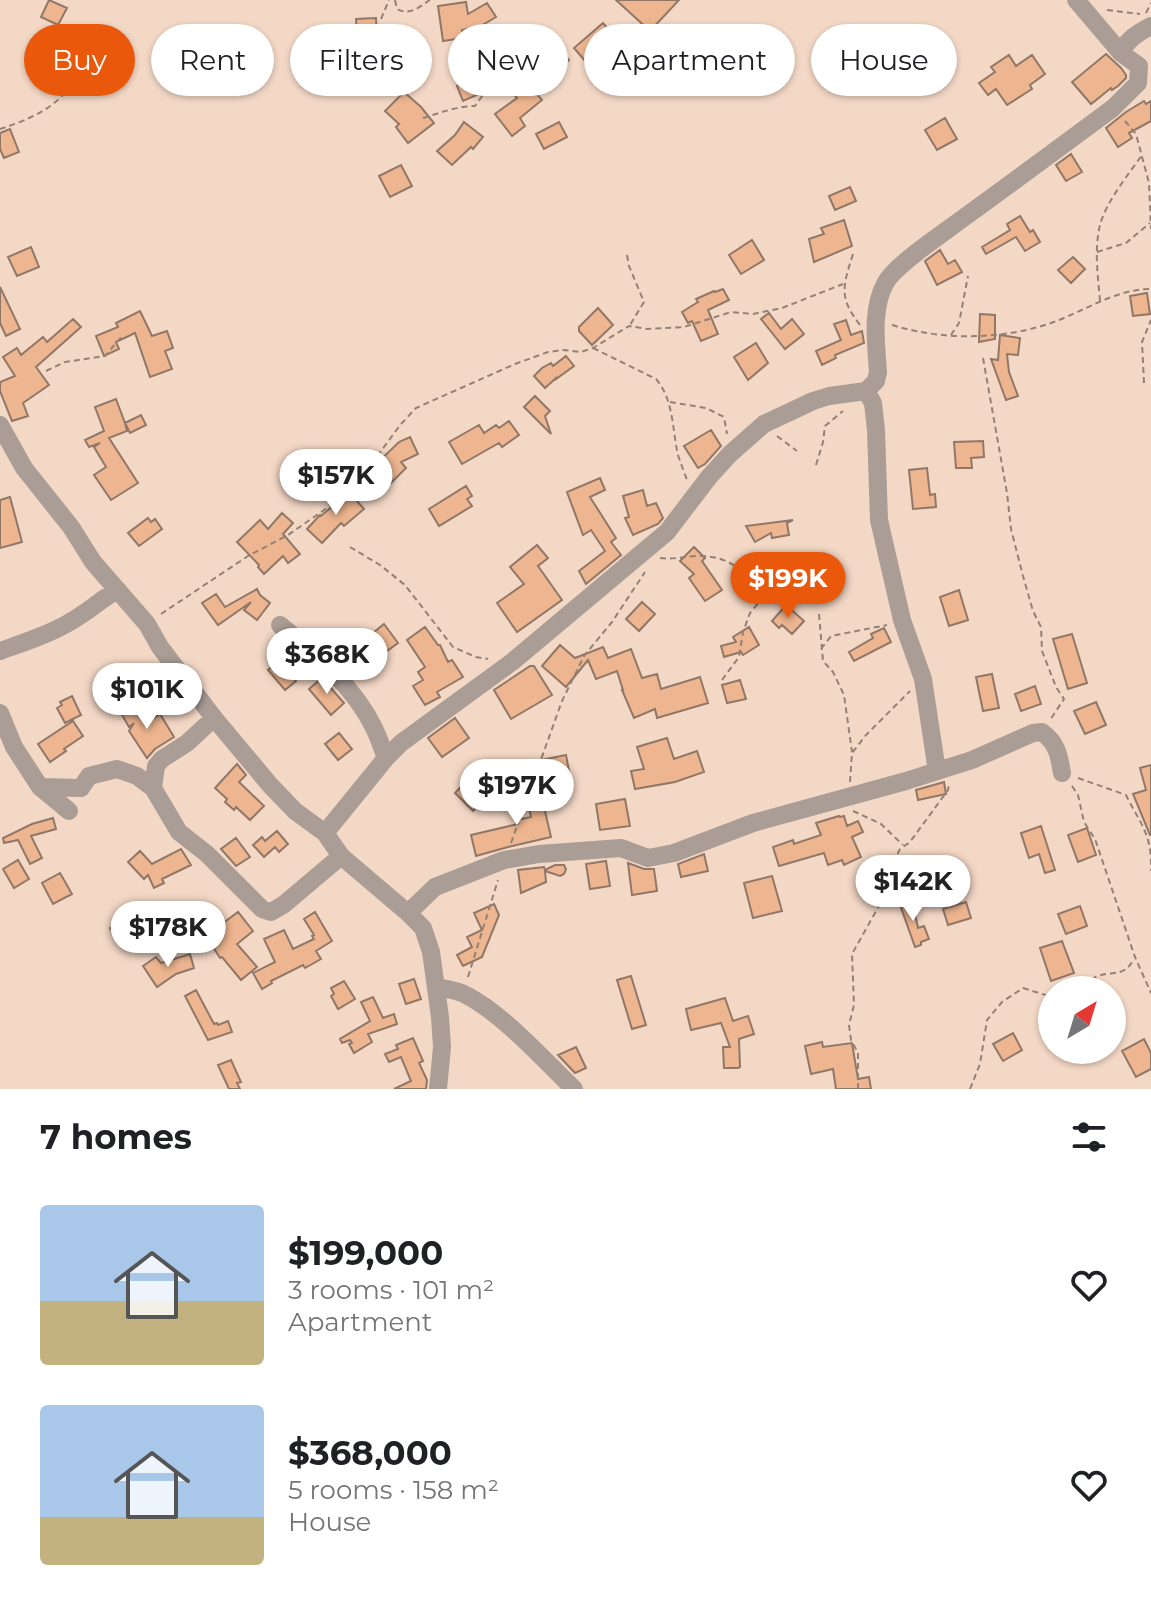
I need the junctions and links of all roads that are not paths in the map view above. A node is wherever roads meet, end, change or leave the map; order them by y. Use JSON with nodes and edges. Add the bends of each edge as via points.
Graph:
{"nodes":[{"id":1,"x":1079,"y":4,"type":"edge"},
{"id":2,"x":1151,"y":26,"type":"edge"},
{"id":3,"x":1121,"y":53,"type":"junction"},
{"id":4,"x":866,"y":391,"type":"junction"},
{"id":5,"x":0,"y":425,"type":"edge"},
{"id":6,"x":118,"y":590,"type":"junction"},
{"id":7,"x":280,"y":625,"type":"dead end"},
{"id":8,"x":0,"y":651,"type":"edge"},
{"id":9,"x":0,"y":713,"type":"edge"},
{"id":10,"x":214,"y":718,"type":"junction"},
{"id":11,"x":386,"y":758,"type":"junction"},
{"id":12,"x":937,"y":771,"type":"junction"},
{"id":13,"x":1062,"y":773,"type":"road end"},
{"id":14,"x":40,"y":787,"type":"junction"},
{"id":15,"x":153,"y":788,"type":"junction"},
{"id":16,"x":69,"y":811,"type":"dead end"},
{"id":17,"x":325,"y":833,"type":"junction"},
{"id":18,"x":341,"y":856,"type":"junction"},
{"id":19,"x":408,"y":913,"type":"junction"},
{"id":20,"x":436,"y":987,"type":"junction"},
{"id":21,"x":438,"y":1089,"type":"edge"},
{"id":22,"x":574,"y":1089,"type":"edge"}],
"edges":[{"from":1,"to":3,"type":"street"},
{"from":2,"to":3,"type":"street","via":[[1125,44]]},
{"from":3,"to":4,"type":"street","via":[[1139,66],[1138,83],[1113,108],[887,280],[876,319],[878,372]]},
{"from":4,"to":11,"type":"street","via":[[813,401],[764,424],[730,454],[667,532],[512,662]]},
{"from":4,"to":12,"type":"street","via":[[876,430],[879,520],[902,620],[923,679]]},
{"from":5,"to":6,"type":"street","via":[[24,468]]},
{"from":6,"to":8,"type":"street","via":[[61,626]]},
{"from":6,"to":10,"type":"street"},
{"from":7,"to":11,"type":"street","via":[[322,661],[362,707]]},
{"from":9,"to":14,"type":"street"},
{"from":10,"to":15,"type":"street","via":[[162,759]]},
{"from":10,"to":17,"type":"street","via":[[295,811]]},
{"from":11,"to":17,"type":"street"},
{"from":12,"to":13,"type":"street","via":[[1042,732],[1058,749]]},
{"from":12,"to":19,"type":"street","via":[[766,819],[674,853],[648,858],[621,848],[504,860],[435,887]]},
{"from":14,"to":15,"type":"street","via":[[81,788],[89,776],[117,769]]},
{"from":14,"to":16,"type":"street"},
{"from":15,"to":18,"type":"street","via":[[179,832],[262,909],[271,912],[283,905]]},
{"from":17,"to":18,"type":"street"},
{"from":18,"to":19,"type":"street"},
{"from":19,"to":20,"type":"street","via":[[428,940]]},
{"from":20,"to":21,"type":"street","via":[[442,1047]]},
{"from":20,"to":22,"type":"street","via":[[463,993],[501,1020]]}]}
